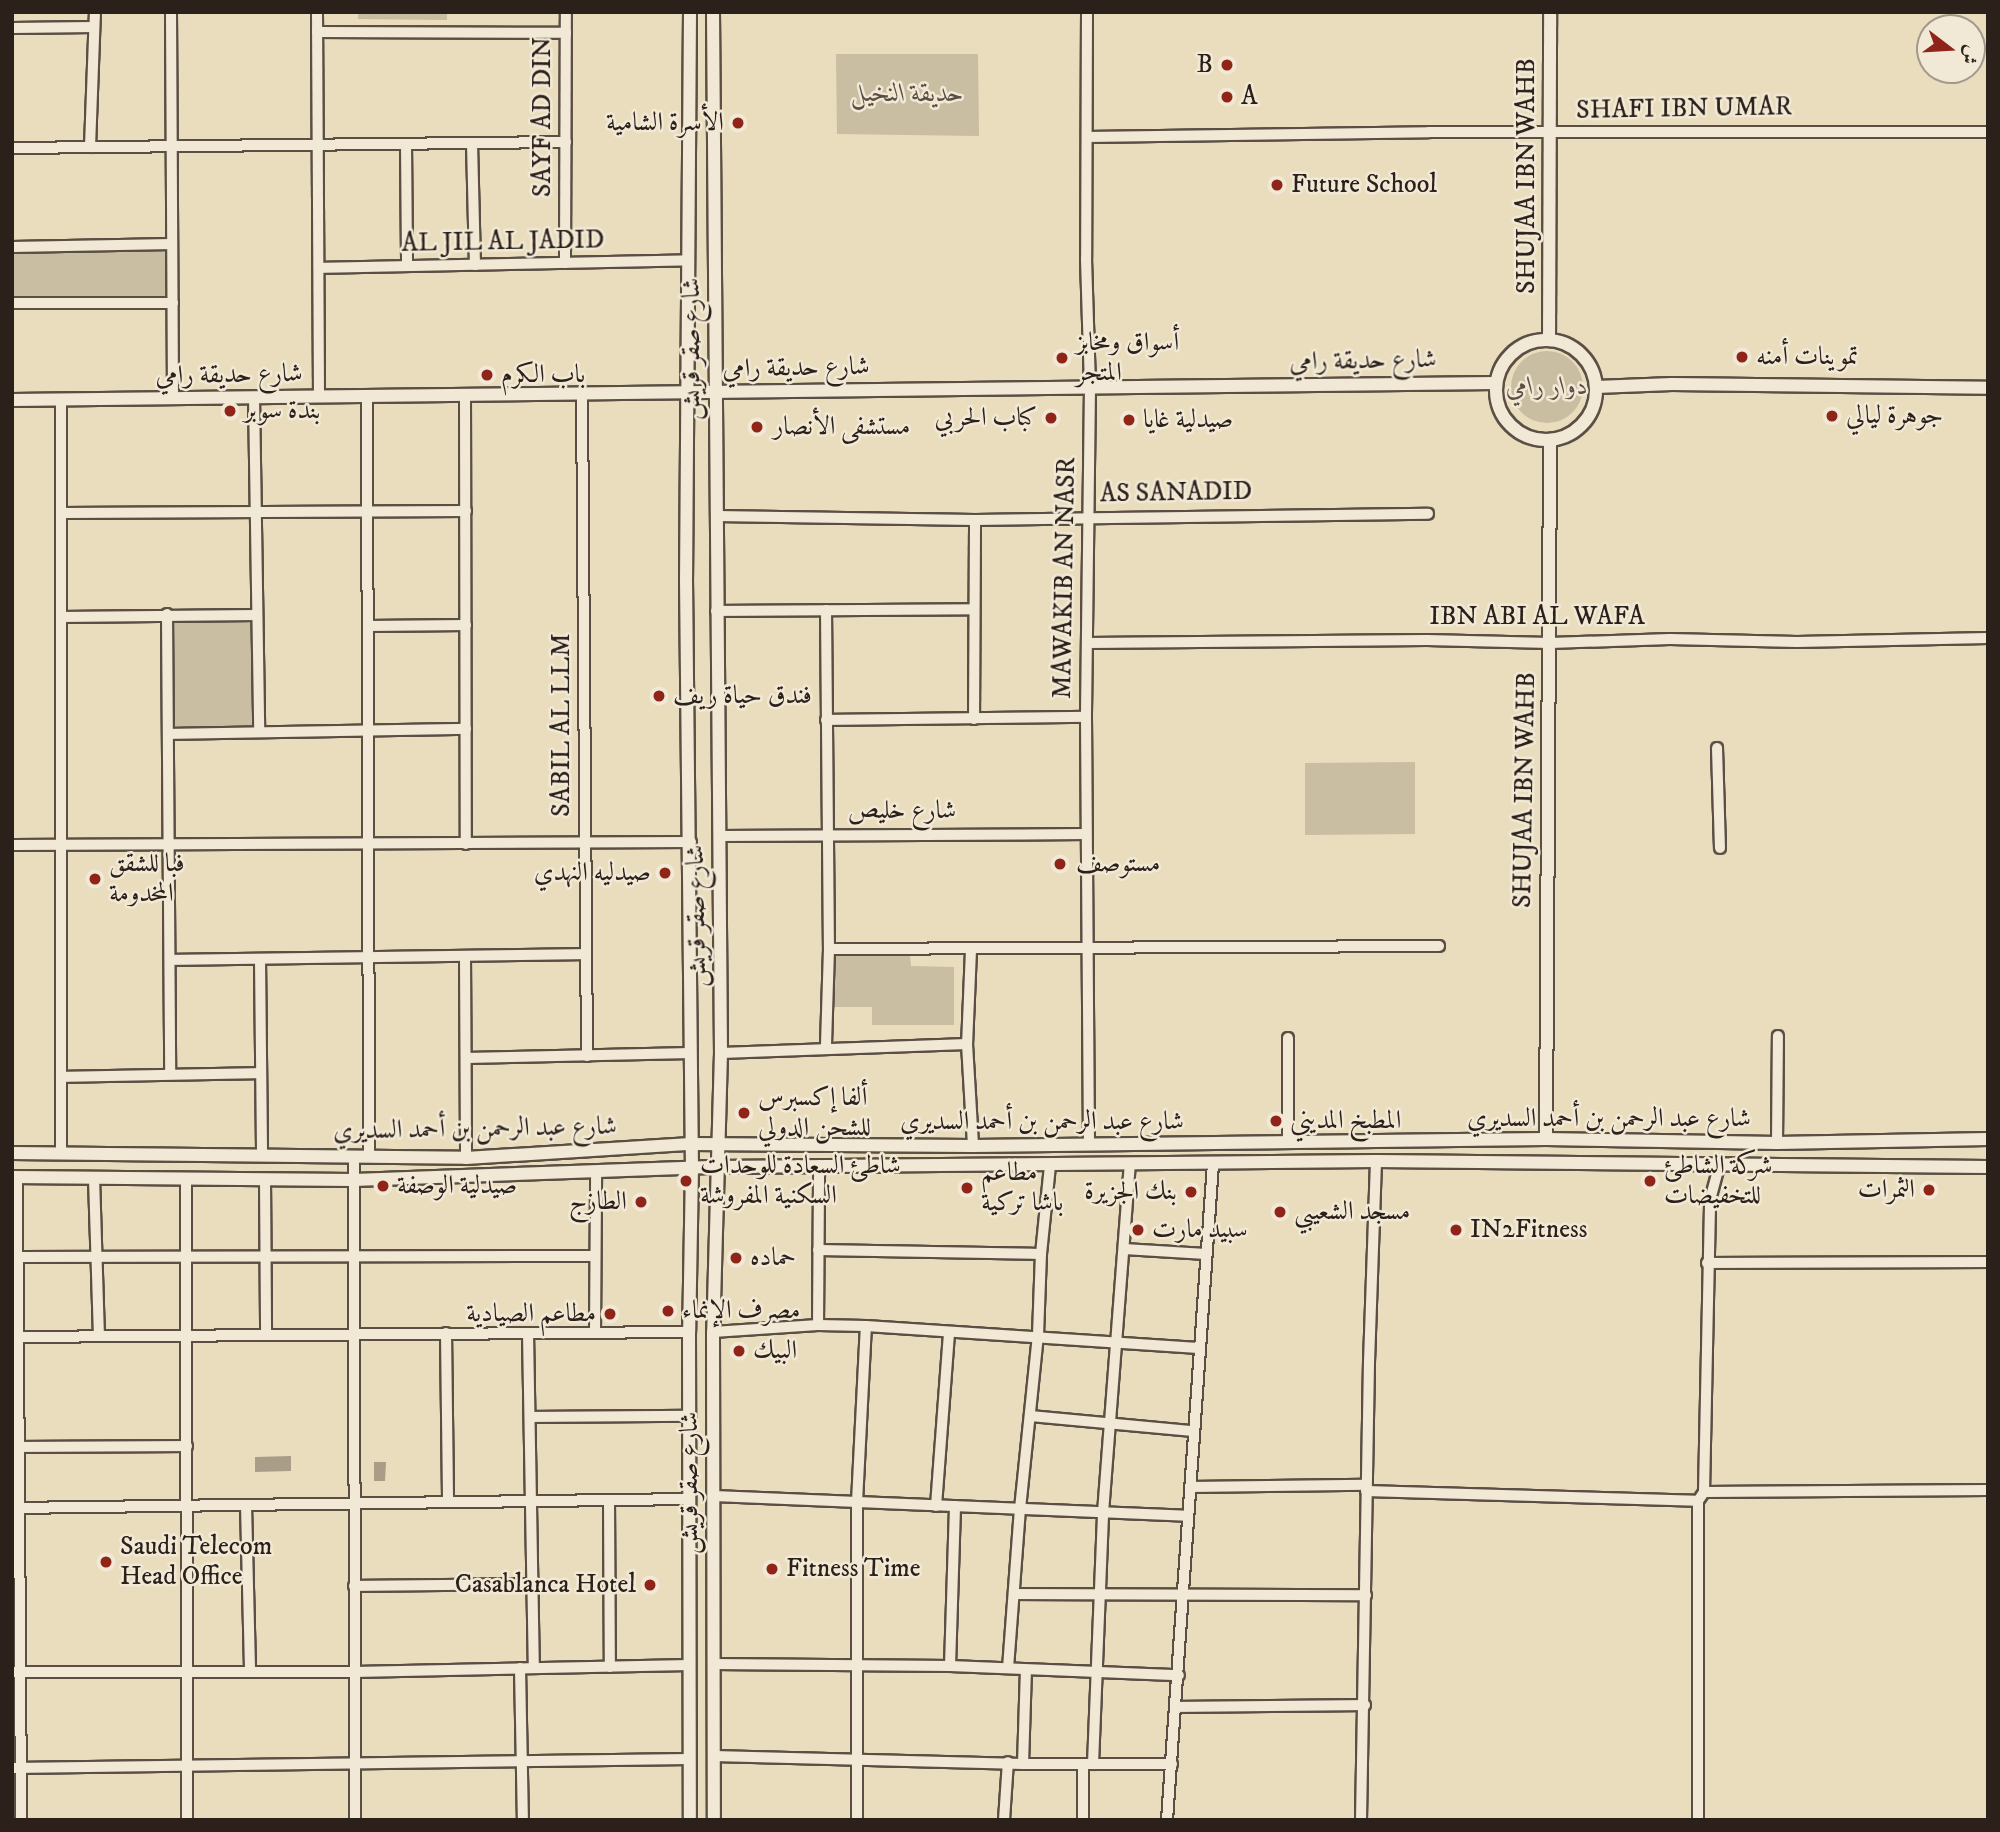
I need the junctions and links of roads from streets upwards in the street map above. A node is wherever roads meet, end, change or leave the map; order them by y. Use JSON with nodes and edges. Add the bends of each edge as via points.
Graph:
{"nodes":[{"id":1,"x":95,"y":12,"type":"edge"},
{"id":2,"x":171,"y":12,"type":"edge"},
{"id":3,"x":317,"y":12,"type":"edge"},
{"id":4,"x":566,"y":12,"type":"edge"},
{"id":5,"x":690,"y":12,"type":"edge"},
{"id":6,"x":713,"y":12,"type":"edge"},
{"id":7,"x":1087,"y":12,"type":"edge"},
{"id":8,"x":1550,"y":12,"type":"edge"},
{"id":9,"x":94,"y":27,"type":"junction"},
{"id":10,"x":12,"y":28,"type":"edge"},
{"id":11,"x":317,"y":32,"type":"junction"},
{"id":12,"x":566,"y":33,"type":"junction"},
{"id":13,"x":1988,"y":132,"type":"edge"},
{"id":14,"x":1549,"y":133,"type":"junction"},
{"id":15,"x":1087,"y":137,"type":"junction"},
{"id":16,"x":566,"y":142,"type":"junction"},
{"id":17,"x":472,"y":143,"type":"junction"},
{"id":18,"x":406,"y":144,"type":"junction"},
{"id":19,"x":318,"y":145,"type":"junction"},
{"id":20,"x":172,"y":146,"type":"junction"},
{"id":21,"x":90,"y":147,"type":"junction"},
{"id":22,"x":12,"y":148,"type":"edge"},
{"id":23,"x":172,"y":244,"type":"junction"},
{"id":24,"x":12,"y":247,"type":"edge"},
{"id":25,"x":688,"y":260,"type":"junction"},
{"id":26,"x":565,"y":263,"type":"junction"},
{"id":27,"x":475,"y":265,"type":"junction"},
{"id":28,"x":407,"y":267,"type":"junction"},
{"id":29,"x":318,"y":268,"type":"junction"},
{"id":30,"x":12,"y":303,"type":"edge"},
{"id":31,"x":173,"y":303,"type":"junction"},
{"id":32,"x":1549,"y":340,"type":"junction"},
{"id":33,"x":1496,"y":383,"type":"junction"},
{"id":34,"x":1090,"y":387,"type":"junction"},
{"id":35,"x":1595,"y":387,"type":"junction"},
{"id":36,"x":1988,"y":388,"type":"edge"},
{"id":37,"x":689,"y":392,"type":"junction"},
{"id":38,"x":714,"y":392,"type":"junction"},
{"id":39,"x":582,"y":394,"type":"junction"},
{"id":40,"x":465,"y":395,"type":"junction"},
{"id":41,"x":367,"y":396,"type":"junction"},
{"id":42,"x":254,"y":397,"type":"junction"},
{"id":43,"x":319,"y":397,"type":"junction"},
{"id":44,"x":173,"y":398,"type":"junction"},
{"id":45,"x":12,"y":400,"type":"edge"},
{"id":46,"x":61,"y":400,"type":"junction"},
{"id":47,"x":1550,"y":440,"type":"junction"},
{"id":48,"x":466,"y":511,"type":"junction"},
{"id":49,"x":256,"y":512,"type":"junction"},
{"id":50,"x":61,"y":513,"type":"junction"},
{"id":51,"x":367,"y":513,"type":"junction"},
{"id":52,"x":1428,"y":514,"type":"dead end"},
{"id":53,"x":716,"y":516,"type":"junction"},
{"id":54,"x":1087,"y":518,"type":"junction"},
{"id":55,"x":975,"y":520,"type":"junction"},
{"id":56,"x":974,"y":609,"type":"junction"},
{"id":57,"x":826,"y":610,"type":"junction"},
{"id":58,"x":716,"y":611,"type":"junction"},
{"id":59,"x":167,"y":614,"type":"junction"},
{"id":60,"x":257,"y":615,"type":"junction"},
{"id":61,"x":61,"y":617,"type":"junction"},
{"id":62,"x":466,"y":625,"type":"junction"},
{"id":63,"x":368,"y":626,"type":"junction"},
{"id":64,"x":1988,"y":638,"type":"edge"},
{"id":65,"x":1087,"y":643,"type":"junction"},
{"id":66,"x":1550,"y":643,"type":"junction"},
{"id":67,"x":1086,"y":717,"type":"junction"},
{"id":68,"x":974,"y":719,"type":"junction"},
{"id":69,"x":826,"y":720,"type":"junction"},
{"id":70,"x":466,"y":729,"type":"junction"},
{"id":71,"x":368,"y":730,"type":"junction"},
{"id":72,"x":259,"y":731,"type":"junction"},
{"id":73,"x":169,"y":734,"type":"junction"},
{"id":74,"x":1717,"y":747,"type":"dead end"},
{"id":75,"x":826,"y":834,"type":"junction"},
{"id":76,"x":1086,"y":834,"type":"junction"},
{"id":77,"x":719,"y":835,"type":"junction"},
{"id":78,"x":691,"y":842,"type":"junction"},
{"id":79,"x":368,"y":844,"type":"junction"},
{"id":80,"x":466,"y":844,"type":"junction"},
{"id":81,"x":586,"y":844,"type":"junction"},
{"id":82,"x":12,"y":845,"type":"edge"},
{"id":83,"x":61,"y":845,"type":"junction"},
{"id":84,"x":170,"y":845,"type":"junction"},
{"id":85,"x":1720,"y":848,"type":"dead end"},
{"id":86,"x":1438,"y":946,"type":"dead end"},
{"id":87,"x":1086,"y":947,"type":"junction"},
{"id":88,"x":829,"y":949,"type":"junction"},
{"id":89,"x":971,"y":950,"type":"junction"},
{"id":90,"x":586,"y":954,"type":"junction"},
{"id":91,"x":465,"y":956,"type":"junction"},
{"id":92,"x":368,"y":957,"type":"junction"},
{"id":93,"x":260,"y":958,"type":"junction"},
{"id":94,"x":170,"y":960,"type":"junction"},
{"id":95,"x":1778,"y":1036,"type":"dead end"},
{"id":96,"x":1289,"y":1038,"type":"dead end"},
{"id":97,"x":967,"y":1044,"type":"junction"},
{"id":98,"x":826,"y":1047,"type":"junction"},
{"id":99,"x":691,"y":1053,"type":"junction"},
{"id":100,"x":721,"y":1053,"type":"junction"},
{"id":101,"x":587,"y":1056,"type":"junction"},
{"id":102,"x":466,"y":1058,"type":"junction"},
{"id":103,"x":170,"y":1072,"type":"junction"},
{"id":104,"x":261,"y":1073,"type":"junction"},
{"id":105,"x":61,"y":1077,"type":"junction"},
{"id":106,"x":1546,"y":1139,"type":"junction"},
{"id":107,"x":1988,"y":1139,"type":"edge"},
{"id":108,"x":1860,"y":1141,"type":"junction"},
{"id":109,"x":1287,"y":1143,"type":"junction"},
{"id":110,"x":1777,"y":1143,"type":"junction"},
{"id":111,"x":691,"y":1144,"type":"junction"},
{"id":112,"x":716,"y":1145,"type":"junction"},
{"id":113,"x":1088,"y":1145,"type":"junction"},
{"id":114,"x":973,"y":1146,"type":"junction"},
{"id":115,"x":12,"y":1153,"type":"edge"},
{"id":116,"x":61,"y":1153,"type":"junction"},
{"id":117,"x":262,"y":1156,"type":"junction"},
{"id":118,"x":354,"y":1157,"type":"junction"},
{"id":119,"x":369,"y":1157,"type":"junction"},
{"id":120,"x":466,"y":1158,"type":"junction"},
{"id":121,"x":1376,"y":1161,"type":"junction"},
{"id":122,"x":1213,"y":1163,"type":"junction"},
{"id":123,"x":820,"y":1165,"type":"junction"},
{"id":124,"x":1050,"y":1165,"type":"junction"},
{"id":125,"x":1130,"y":1165,"type":"junction"},
{"id":126,"x":1719,"y":1166,"type":"junction"},
{"id":127,"x":1861,"y":1166,"type":"junction"},
{"id":128,"x":717,"y":1167,"type":"junction"},
{"id":129,"x":1988,"y":1167,"type":"edge"},
{"id":130,"x":692,"y":1168,"type":"junction"},
{"id":131,"x":596,"y":1171,"type":"junction"},
{"id":132,"x":14,"y":1177,"type":"edge"},
{"id":133,"x":94,"y":1178,"type":"junction"},
{"id":134,"x":186,"y":1179,"type":"junction"},
{"id":135,"x":265,"y":1179,"type":"junction"},
{"id":136,"x":354,"y":1180,"type":"junction"},
{"id":137,"x":1124,"y":1249,"type":"junction"},
{"id":138,"x":818,"y":1250,"type":"junction"},
{"id":139,"x":1041,"y":1254,"type":"junction"},
{"id":140,"x":1206,"y":1254,"type":"junction"},
{"id":141,"x":594,"y":1256,"type":"junction"},
{"id":142,"x":17,"y":1257,"type":"junction"},
{"id":143,"x":97,"y":1257,"type":"junction"},
{"id":144,"x":186,"y":1257,"type":"junction"},
{"id":145,"x":266,"y":1258,"type":"junction"},
{"id":146,"x":354,"y":1258,"type":"junction"},
{"id":147,"x":1988,"y":1262,"type":"edge"},
{"id":148,"x":1707,"y":1263,"type":"junction"},
{"id":149,"x":818,"y":1325,"type":"junction"},
{"id":150,"x":866,"y":1326,"type":"junction"},
{"id":151,"x":689,"y":1332,"type":"junction"},
{"id":152,"x":713,"y":1332,"type":"junction"},
{"id":153,"x":948,"y":1332,"type":"junction"},
{"id":154,"x":354,"y":1333,"type":"junction"},
{"id":155,"x":446,"y":1333,"type":"junction"},
{"id":156,"x":528,"y":1333,"type":"junction"},
{"id":157,"x":595,"y":1333,"type":"junction"},
{"id":158,"x":266,"y":1334,"type":"junction"},
{"id":159,"x":187,"y":1335,"type":"junction"},
{"id":160,"x":1038,"y":1335,"type":"junction"},
{"id":161,"x":99,"y":1336,"type":"junction"},
{"id":162,"x":15,"y":1337,"type":"edge"},
{"id":163,"x":1119,"y":1341,"type":"junction"},
{"id":164,"x":1198,"y":1348,"type":"junction"},
{"id":165,"x":689,"y":1416,"type":"junction"},
{"id":166,"x":1030,"y":1416,"type":"junction"},
{"id":167,"x":530,"y":1417,"type":"junction"},
{"id":168,"x":15,"y":1418,"type":"edge"},
{"id":169,"x":1111,"y":1423,"type":"junction"},
{"id":170,"x":1193,"y":1432,"type":"junction"},
{"id":171,"x":187,"y":1446,"type":"junction"},
{"id":172,"x":19,"y":1447,"type":"junction"},
{"id":173,"x":713,"y":1453,"type":"junction"},
{"id":174,"x":689,"y":1454,"type":"junction"},
{"id":175,"x":1190,"y":1487,"type":"junction"},
{"id":176,"x":1366,"y":1488,"type":"junction"},
{"id":177,"x":1988,"y":1490,"type":"edge"},
{"id":178,"x":713,"y":1496,"type":"junction"},
{"id":179,"x":1701,"y":1497,"type":"junction"},
{"id":180,"x":689,"y":1499,"type":"junction"},
{"id":181,"x":609,"y":1500,"type":"junction"},
{"id":182,"x":531,"y":1501,"type":"junction"},
{"id":183,"x":448,"y":1502,"type":"junction"},
{"id":184,"x":858,"y":1502,"type":"junction"},
{"id":185,"x":354,"y":1504,"type":"junction"},
{"id":186,"x":246,"y":1505,"type":"junction"},
{"id":187,"x":187,"y":1506,"type":"junction"},
{"id":188,"x":936,"y":1506,"type":"junction"},
{"id":189,"x":955,"y":1506,"type":"junction"},
{"id":190,"x":16,"y":1508,"type":"edge"},
{"id":191,"x":1020,"y":1509,"type":"junction"},
{"id":192,"x":1103,"y":1513,"type":"junction"},
{"id":193,"x":1188,"y":1516,"type":"junction"},
{"id":194,"x":533,"y":1584,"type":"junction"},
{"id":195,"x":354,"y":1586,"type":"junction"},
{"id":196,"x":1183,"y":1593,"type":"junction"},
{"id":197,"x":1014,"y":1594,"type":"junction"},
{"id":198,"x":1100,"y":1594,"type":"junction"},
{"id":199,"x":1366,"y":1595,"type":"junction"},
{"id":200,"x":713,"y":1664,"type":"junction"},
{"id":201,"x":690,"y":1665,"type":"junction"},
{"id":202,"x":857,"y":1665,"type":"junction"},
{"id":203,"x":950,"y":1666,"type":"junction"},
{"id":204,"x":610,"y":1667,"type":"junction"},
{"id":205,"x":520,"y":1668,"type":"junction"},
{"id":206,"x":534,"y":1668,"type":"junction"},
{"id":207,"x":1008,"y":1668,"type":"junction"},
{"id":208,"x":1026,"y":1670,"type":"junction"},
{"id":209,"x":250,"y":1671,"type":"junction"},
{"id":210,"x":16,"y":1672,"type":"edge"},
{"id":211,"x":187,"y":1672,"type":"junction"},
{"id":212,"x":354,"y":1672,"type":"junction"},
{"id":213,"x":1096,"y":1672,"type":"junction"},
{"id":214,"x":1180,"y":1675,"type":"junction"},
{"id":215,"x":1365,"y":1705,"type":"junction"},
{"id":216,"x":1177,"y":1707,"type":"junction"},
{"id":217,"x":713,"y":1756,"type":"junction"},
{"id":218,"x":690,"y":1759,"type":"junction"},
{"id":219,"x":857,"y":1759,"type":"junction"},
{"id":220,"x":522,"y":1761,"type":"junction"},
{"id":221,"x":1008,"y":1762,"type":"junction"},
{"id":222,"x":355,"y":1763,"type":"junction"},
{"id":223,"x":1023,"y":1764,"type":"junction"},
{"id":224,"x":1088,"y":1764,"type":"junction"},
{"id":225,"x":1172,"y":1764,"type":"junction"},
{"id":226,"x":187,"y":1766,"type":"junction"},
{"id":227,"x":17,"y":1768,"type":"edge"},
{"id":228,"x":690,"y":1816,"type":"edge"},
{"id":229,"x":714,"y":1816,"type":"edge"},
{"id":230,"x":21,"y":1820,"type":"edge"},
{"id":231,"x":187,"y":1820,"type":"edge"},
{"id":232,"x":355,"y":1820,"type":"edge"},
{"id":233,"x":523,"y":1820,"type":"edge"},
{"id":234,"x":857,"y":1820,"type":"edge"},
{"id":235,"x":1004,"y":1820,"type":"edge"},
{"id":236,"x":1083,"y":1820,"type":"edge"},
{"id":237,"x":1167,"y":1820,"type":"edge"},
{"id":238,"x":1361,"y":1820,"type":"edge"},
{"id":239,"x":1698,"y":1820,"type":"edge"}],
"edges":[{"from":1,"to":9,"type":"street"},
{"from":2,"to":20,"type":"street"},
{"from":3,"to":11,"type":"street"},
{"from":4,"to":12,"type":"street","name":"SAYF AD DIN"},
{"from":5,"to":25,"type":"street","name":"شارع صقر قريش"},
{"from":6,"to":38,"type":"street","name":"شارع صقر قريش"},
{"from":7,"to":15,"type":"street","name":"MAWAKIB AN NASR"},
{"from":8,"to":14,"type":"street","name":"SHUJAA IBN WAHB"},
{"from":9,"to":10,"type":"street"},
{"from":9,"to":21,"type":"street"},
{"from":11,"to":12,"type":"street"},
{"from":11,"to":19,"type":"street"},
{"from":12,"to":16,"type":"street","name":"SAYF AD DIN"},
{"from":13,"to":14,"type":"street","name":"SHAFI IBN UMAR"},
{"from":14,"to":15,"type":"street","name":"SHAFI IBN UMAR"},
{"from":14,"to":32,"type":"street","name":"SHUJAA IBN WAHB"},
{"from":15,"to":34,"type":"street","name":"MAWAKIB AN NASR"},
{"from":16,"to":17,"type":"street"},
{"from":16,"to":26,"type":"street","name":"SAYF AD DIN"},
{"from":17,"to":18,"type":"street"},
{"from":17,"to":27,"type":"street"},
{"from":18,"to":19,"type":"street"},
{"from":18,"to":28,"type":"street"},
{"from":19,"to":20,"type":"street"},
{"from":19,"to":29,"type":"street"},
{"from":20,"to":21,"type":"street"},
{"from":20,"to":23,"type":"street"},
{"from":21,"to":22,"type":"street"},
{"from":23,"to":24,"type":"street"},
{"from":23,"to":31,"type":"street"},
{"from":25,"to":26,"type":"street","name":"AL JIL AL JADID"},
{"from":25,"to":37,"type":"street","name":"شارع صقر قريش"},
{"from":26,"to":27,"type":"street","name":"AL JIL AL JADID"},
{"from":27,"to":28,"type":"street","name":"AL JIL AL JADID"},
{"from":28,"to":29,"type":"street","name":"AL JIL AL JADID"},
{"from":29,"to":43,"type":"street"},
{"from":30,"to":31,"type":"street"},
{"from":31,"to":44,"type":"street"},
{"from":32,"to":33,"type":"street","via":[[1526,344],[1507,358]]},
{"from":32,"to":35,"type":"street","via":[[1581,354]]},
{"from":33,"to":34,"type":"street","name":"شارع حديقة رامي"},
{"from":33,"to":47,"type":"street","via":[[1496,403],[1508,424],[1527,437]]},
{"from":34,"to":38,"type":"street","name":"شارع حديقة رامي"},
{"from":34,"to":54,"type":"street","name":"MAWAKIB AN NASR"},
{"from":35,"to":36,"type":"street"},
{"from":35,"to":47,"type":"street","via":[[1593,406],[1584,423],[1569,435]]},
{"from":37,"to":38,"type":"street","name":"شارع حديقة رامي"},
{"from":37,"to":39,"type":"street","name":"شارع حديقة رامي"},
{"from":37,"to":78,"type":"street","name":"شارع صقر قريش","via":[[686,579]]},
{"from":38,"to":53,"type":"street","name":"شارع صقر قريش"},
{"from":39,"to":40,"type":"street","name":"شارع حديقة رامي"},
{"from":39,"to":81,"type":"street","name":"SABIL AL LLM"},
{"from":40,"to":41,"type":"street","name":"شارع حديقة رامي"},
{"from":40,"to":48,"type":"street"},
{"from":41,"to":43,"type":"street","name":"شارع حديقة رامي"},
{"from":41,"to":51,"type":"street"},
{"from":42,"to":43,"type":"street","name":"شارع حديقة رامي"},
{"from":42,"to":44,"type":"street","name":"شارع حديقة رامي"},
{"from":42,"to":49,"type":"street"},
{"from":44,"to":46,"type":"street","name":"شارع حديقة رامي"},
{"from":45,"to":46,"type":"street","name":"شارع حديقة رامي"},
{"from":46,"to":50,"type":"street"},
{"from":47,"to":66,"type":"street","name":"SHUJAA IBN WAHB"},
{"from":48,"to":51,"type":"street"},
{"from":48,"to":62,"type":"street"},
{"from":49,"to":50,"type":"street"},
{"from":49,"to":51,"type":"street"},
{"from":49,"to":60,"type":"street"},
{"from":50,"to":61,"type":"street"},
{"from":51,"to":63,"type":"street"},
{"from":52,"to":54,"type":"street","name":"AS SANADID"},
{"from":53,"to":55,"type":"street","name":"AS SANADID"},
{"from":53,"to":58,"type":"street","name":"شارع صقر قريش"},
{"from":54,"to":55,"type":"street","name":"AS SANADID"},
{"from":54,"to":65,"type":"street","name":"MAWAKIB AN NASR"},
{"from":55,"to":56,"type":"street"},
{"from":56,"to":57,"type":"street"},
{"from":56,"to":68,"type":"street"},
{"from":57,"to":58,"type":"street"},
{"from":57,"to":69,"type":"street"},
{"from":58,"to":77,"type":"street","name":"شارع صقر قريش"},
{"from":59,"to":60,"type":"street"},
{"from":59,"to":61,"type":"street"},
{"from":59,"to":73,"type":"street"},
{"from":60,"to":72,"type":"street"},
{"from":61,"to":83,"type":"street"},
{"from":62,"to":63,"type":"street"},
{"from":62,"to":70,"type":"street"},
{"from":63,"to":71,"type":"street"},
{"from":64,"to":66,"type":"street","name":"IBN ABI AL WAFA"},
{"from":65,"to":66,"type":"street","name":"IBN ABI AL WAFA"},
{"from":65,"to":67,"type":"street","name":"MAWAKIB AN NASR"},
{"from":66,"to":106,"type":"street","name":"SHUJAA IBN WAHB"},
{"from":67,"to":68,"type":"street"},
{"from":67,"to":76,"type":"street","name":"MAWAKIB AN NASR"},
{"from":68,"to":69,"type":"street"},
{"from":69,"to":75,"type":"street"},
{"from":70,"to":71,"type":"street"},
{"from":70,"to":80,"type":"street"},
{"from":71,"to":72,"type":"street"},
{"from":71,"to":79,"type":"street"},
{"from":72,"to":73,"type":"street"},
{"from":73,"to":84,"type":"street"},
{"from":74,"to":85,"type":"street"},
{"from":75,"to":76,"type":"street","name":"شارع خليص"},
{"from":75,"to":77,"type":"street","name":"شارع خليص"},
{"from":75,"to":88,"type":"street"},
{"from":76,"to":87,"type":"street","name":"MAWAKIB AN NASR"},
{"from":77,"to":100,"type":"street","name":"شارع صقر قريش"},
{"from":78,"to":81,"type":"street"},
{"from":78,"to":99,"type":"street","name":"شارع صقر قريش"},
{"from":79,"to":80,"type":"street"},
{"from":79,"to":84,"type":"street"},
{"from":79,"to":92,"type":"street"},
{"from":80,"to":81,"type":"street"},
{"from":81,"to":90,"type":"street","name":"SABIL AL LLM"},
{"from":82,"to":83,"type":"street"},
{"from":83,"to":84,"type":"street"},
{"from":83,"to":105,"type":"street"},
{"from":84,"to":94,"type":"street"},
{"from":86,"to":87,"type":"street"},
{"from":87,"to":89,"type":"street"},
{"from":87,"to":113,"type":"street","name":"MAWAKIB AN NASR"},
{"from":88,"to":89,"type":"street"},
{"from":88,"to":98,"type":"street"},
{"from":89,"to":97,"type":"street"},
{"from":90,"to":91,"type":"street"},
{"from":90,"to":101,"type":"street","name":"SABIL AL LLM"},
{"from":91,"to":92,"type":"street"},
{"from":91,"to":102,"type":"street"},
{"from":92,"to":93,"type":"street"},
{"from":92,"to":119,"type":"street"},
{"from":93,"to":94,"type":"street"},
{"from":93,"to":104,"type":"street"},
{"from":94,"to":103,"type":"street"},
{"from":95,"to":110,"type":"street"},
{"from":96,"to":109,"type":"street"},
{"from":97,"to":98,"type":"street"},
{"from":97,"to":114,"type":"street"},
{"from":98,"to":100,"type":"street"},
{"from":99,"to":101,"type":"street"},
{"from":99,"to":111,"type":"street","name":"شارع صقر قريش"},
{"from":100,"to":112,"type":"street","name":"شارع صقر قريش"},
{"from":101,"to":102,"type":"street"},
{"from":102,"to":120,"type":"street"},
{"from":103,"to":104,"type":"street"},
{"from":103,"to":105,"type":"street"},
{"from":104,"to":117,"type":"street"},
{"from":105,"to":116,"type":"street"},
{"from":106,"to":109,"type":"street","name":"شارع عبد الرحمن بن أحمد السديري"},
{"from":106,"to":110,"type":"street","name":"شارع عبد الرحمن بن أحمد السديري"},
{"from":107,"to":108,"type":"street","name":"شارع عبد الرحمن بن أحمد السديري"},
{"from":108,"to":110,"type":"street","name":"شارع عبد الرحمن بن أحمد السديري"},
{"from":108,"to":127,"type":"street"},
{"from":109,"to":113,"type":"street","name":"شارع عبد الرحمن بن أحمد السديري"},
{"from":111,"to":112,"type":"street","name":"شارع عبد الرحمن بن أحمد السديري"},
{"from":111,"to":120,"type":"street","name":"شارع عبد الرحمن بن أحمد السديري"},
{"from":111,"to":130,"type":"street","name":"شارع صقر قريش"},
{"from":112,"to":114,"type":"street","name":"شارع عبد الرحمن بن أحمد السديري"},
{"from":112,"to":128,"type":"street","name":"شارع صقر قريش"},
{"from":113,"to":114,"type":"street","name":"شارع عبد الرحمن بن أحمد السديري"},
{"from":115,"to":116,"type":"street","name":"شارع عبد الرحمن بن أحمد السديري"},
{"from":116,"to":117,"type":"street","name":"شارع عبد الرحمن بن أحمد السديري"},
{"from":117,"to":118,"type":"street","name":"شارع عبد الرحمن بن أحمد السديري"},
{"from":118,"to":119,"type":"street","name":"شارع عبد الرحمن بن أحمد السديري"},
{"from":118,"to":136,"type":"street"},
{"from":119,"to":120,"type":"street","name":"شارع عبد الرحمن بن أحمد السديري"},
{"from":121,"to":122,"type":"street","name":"شارع عبد الرحمن بن أحمد السديري"},
{"from":121,"to":126,"type":"street","name":"شارع عبد الرحمن بن أحمد السديري"},
{"from":121,"to":176,"type":"street"},
{"from":122,"to":125,"type":"street","name":"شارع عبد الرحمن بن أحمد السديري"},
{"from":122,"to":140,"type":"street"},
{"from":123,"to":124,"type":"street","name":"شارع عبد الرحمن بن أحمد السديري"},
{"from":123,"to":128,"type":"street","name":"شارع عبد الرحمن بن أحمد السديري"},
{"from":123,"to":138,"type":"street"},
{"from":124,"to":125,"type":"street","name":"شارع عبد الرحمن بن أحمد السديري"},
{"from":124,"to":139,"type":"street"},
{"from":125,"to":137,"type":"street"},
{"from":126,"to":127,"type":"street","name":"شارع عبد الرحمن بن أحمد السديري"},
{"from":126,"to":148,"type":"street","via":[[1710,1200]]},
{"from":127,"to":129,"type":"street","name":"شارع عبد الرحمن بن أحمد السديري"},
{"from":128,"to":130,"type":"street","name":"شارع عبد الرحمن بن أحمد السديري"},
{"from":128,"to":152,"type":"street","name":"شارع صقر قريش"},
{"from":130,"to":131,"type":"street","name":"شارع عبد الرحمن بن أحمد السديري"},
{"from":130,"to":151,"type":"street","name":"شارع صقر قريش"},
{"from":131,"to":136,"type":"street","name":"شارع عبد الرحمن بن أحمد السديري"},
{"from":131,"to":141,"type":"street"},
{"from":132,"to":133,"type":"street","name":"شارع عبد الرحمن بن أحمد السديري"},
{"from":132,"to":142,"type":"street"},
{"from":133,"to":134,"type":"street","name":"شارع عبد الرحمن بن أحمد السديري"},
{"from":133,"to":143,"type":"street"},
{"from":134,"to":135,"type":"street","name":"شارع عبد الرحمن بن أحمد السديري"},
{"from":134,"to":144,"type":"street"},
{"from":135,"to":136,"type":"street","name":"شارع عبد الرحمن بن أحمد السديري"},
{"from":135,"to":145,"type":"street"},
{"from":136,"to":146,"type":"street"},
{"from":137,"to":140,"type":"street"},
{"from":137,"to":163,"type":"street"},
{"from":138,"to":139,"type":"street"},
{"from":138,"to":149,"type":"street"},
{"from":139,"to":160,"type":"street"},
{"from":140,"to":164,"type":"street"},
{"from":141,"to":146,"type":"street"},
{"from":141,"to":157,"type":"street"},
{"from":142,"to":143,"type":"street"},
{"from":142,"to":162,"type":"street"},
{"from":143,"to":144,"type":"street"},
{"from":143,"to":161,"type":"street"},
{"from":144,"to":145,"type":"street"},
{"from":144,"to":159,"type":"street"},
{"from":145,"to":146,"type":"street"},
{"from":145,"to":158,"type":"street"},
{"from":146,"to":154,"type":"street"},
{"from":147,"to":148,"type":"street"},
{"from":148,"to":179,"type":"street"},
{"from":149,"to":150,"type":"street"},
{"from":149,"to":152,"type":"street"},
{"from":150,"to":153,"type":"street"},
{"from":150,"to":184,"type":"street"},
{"from":151,"to":157,"type":"street"},
{"from":151,"to":165,"type":"street","name":"شارع صقر قريش"},
{"from":152,"to":173,"type":"street","name":"شارع صقر قريش"},
{"from":153,"to":160,"type":"street"},
{"from":153,"to":188,"type":"street"},
{"from":154,"to":155,"type":"street"},
{"from":154,"to":158,"type":"street"},
{"from":154,"to":185,"type":"street"},
{"from":155,"to":156,"type":"street"},
{"from":155,"to":183,"type":"street"},
{"from":156,"to":157,"type":"street"},
{"from":156,"to":167,"type":"street"},
{"from":158,"to":159,"type":"street"},
{"from":159,"to":161,"type":"street"},
{"from":159,"to":171,"type":"street"},
{"from":160,"to":163,"type":"street"},
{"from":160,"to":166,"type":"street"},
{"from":161,"to":162,"type":"street"},
{"from":162,"to":168,"type":"street"},
{"from":163,"to":164,"type":"street"},
{"from":163,"to":169,"type":"street"},
{"from":164,"to":170,"type":"street"},
{"from":165,"to":167,"type":"street"},
{"from":165,"to":174,"type":"street","name":"شارع صقر قريش"},
{"from":166,"to":169,"type":"street"},
{"from":166,"to":191,"type":"street"},
{"from":167,"to":182,"type":"street"},
{"from":168,"to":172,"type":"street"},
{"from":169,"to":170,"type":"street"},
{"from":169,"to":192,"type":"street"},
{"from":170,"to":175,"type":"street"},
{"from":171,"to":172,"type":"street"},
{"from":171,"to":187,"type":"street"},
{"from":172,"to":190,"type":"street"},
{"from":173,"to":174,"type":"street"},
{"from":173,"to":178,"type":"street","name":"شارع صقر قريش"},
{"from":174,"to":180,"type":"street","name":"شارع صقر قريش"},
{"from":175,"to":176,"type":"street"},
{"from":175,"to":193,"type":"street"},
{"from":176,"to":179,"type":"street"},
{"from":176,"to":199,"type":"street"},
{"from":177,"to":179,"type":"street"},
{"from":178,"to":184,"type":"street"},
{"from":178,"to":200,"type":"street","name":"شارع صقر قريش"},
{"from":179,"to":239,"type":"street"},
{"from":180,"to":181,"type":"street"},
{"from":180,"to":201,"type":"street","name":"شارع صقر قريش"},
{"from":181,"to":182,"type":"street"},
{"from":181,"to":204,"type":"street"},
{"from":182,"to":183,"type":"street"},
{"from":182,"to":194,"type":"street"},
{"from":183,"to":185,"type":"street"},
{"from":184,"to":188,"type":"street"},
{"from":184,"to":202,"type":"street"},
{"from":185,"to":186,"type":"street"},
{"from":185,"to":195,"type":"street"},
{"from":186,"to":187,"type":"street"},
{"from":186,"to":209,"type":"street"},
{"from":187,"to":190,"type":"street"},
{"from":187,"to":211,"type":"street"},
{"from":188,"to":189,"type":"street"},
{"from":189,"to":191,"type":"street"},
{"from":189,"to":203,"type":"street"},
{"from":190,"to":210,"type":"street"},
{"from":191,"to":192,"type":"street"},
{"from":191,"to":197,"type":"street"},
{"from":192,"to":193,"type":"street"},
{"from":192,"to":198,"type":"street"},
{"from":193,"to":196,"type":"street"},
{"from":194,"to":195,"type":"street"},
{"from":194,"to":206,"type":"street"},
{"from":195,"to":212,"type":"street"},
{"from":196,"to":198,"type":"street"},
{"from":196,"to":199,"type":"street"},
{"from":196,"to":214,"type":"street"},
{"from":197,"to":198,"type":"street"},
{"from":197,"to":207,"type":"street"},
{"from":198,"to":213,"type":"street"},
{"from":199,"to":215,"type":"street"},
{"from":200,"to":202,"type":"street"},
{"from":200,"to":217,"type":"street","name":"شارع صقر قريش"},
{"from":201,"to":204,"type":"street"},
{"from":201,"to":218,"type":"street","name":"شارع صقر قريش"},
{"from":202,"to":203,"type":"street"},
{"from":202,"to":219,"type":"street"},
{"from":203,"to":207,"type":"street"},
{"from":204,"to":206,"type":"street"},
{"from":205,"to":206,"type":"street"},
{"from":205,"to":212,"type":"street"},
{"from":205,"to":220,"type":"street"},
{"from":207,"to":208,"type":"street"},
{"from":208,"to":213,"type":"street"},
{"from":208,"to":223,"type":"street"},
{"from":209,"to":211,"type":"street"},
{"from":209,"to":212,"type":"street"},
{"from":210,"to":211,"type":"street"},
{"from":210,"to":227,"type":"street"},
{"from":211,"to":226,"type":"street"},
{"from":212,"to":222,"type":"street"},
{"from":213,"to":214,"type":"street"},
{"from":213,"to":224,"type":"street"},
{"from":214,"to":216,"type":"street"},
{"from":215,"to":216,"type":"street"},
{"from":215,"to":238,"type":"street"},
{"from":216,"to":225,"type":"street"},
{"from":217,"to":219,"type":"street"},
{"from":217,"to":229,"type":"street","name":"شارع صقر قريش"},
{"from":218,"to":220,"type":"street"},
{"from":218,"to":228,"type":"street","name":"شارع صقر قريش"},
{"from":219,"to":221,"type":"street"},
{"from":219,"to":234,"type":"street"},
{"from":220,"to":222,"type":"street"},
{"from":220,"to":233,"type":"street"},
{"from":221,"to":223,"type":"street"},
{"from":221,"to":235,"type":"street"},
{"from":222,"to":226,"type":"street"},
{"from":222,"to":232,"type":"street"},
{"from":223,"to":224,"type":"street"},
{"from":224,"to":225,"type":"street"},
{"from":224,"to":236,"type":"street"},
{"from":225,"to":237,"type":"street"},
{"from":226,"to":227,"type":"street"},
{"from":226,"to":231,"type":"street"},
{"from":227,"to":230,"type":"street"},
{"from":228,"to":229,"type":"street"}]}
